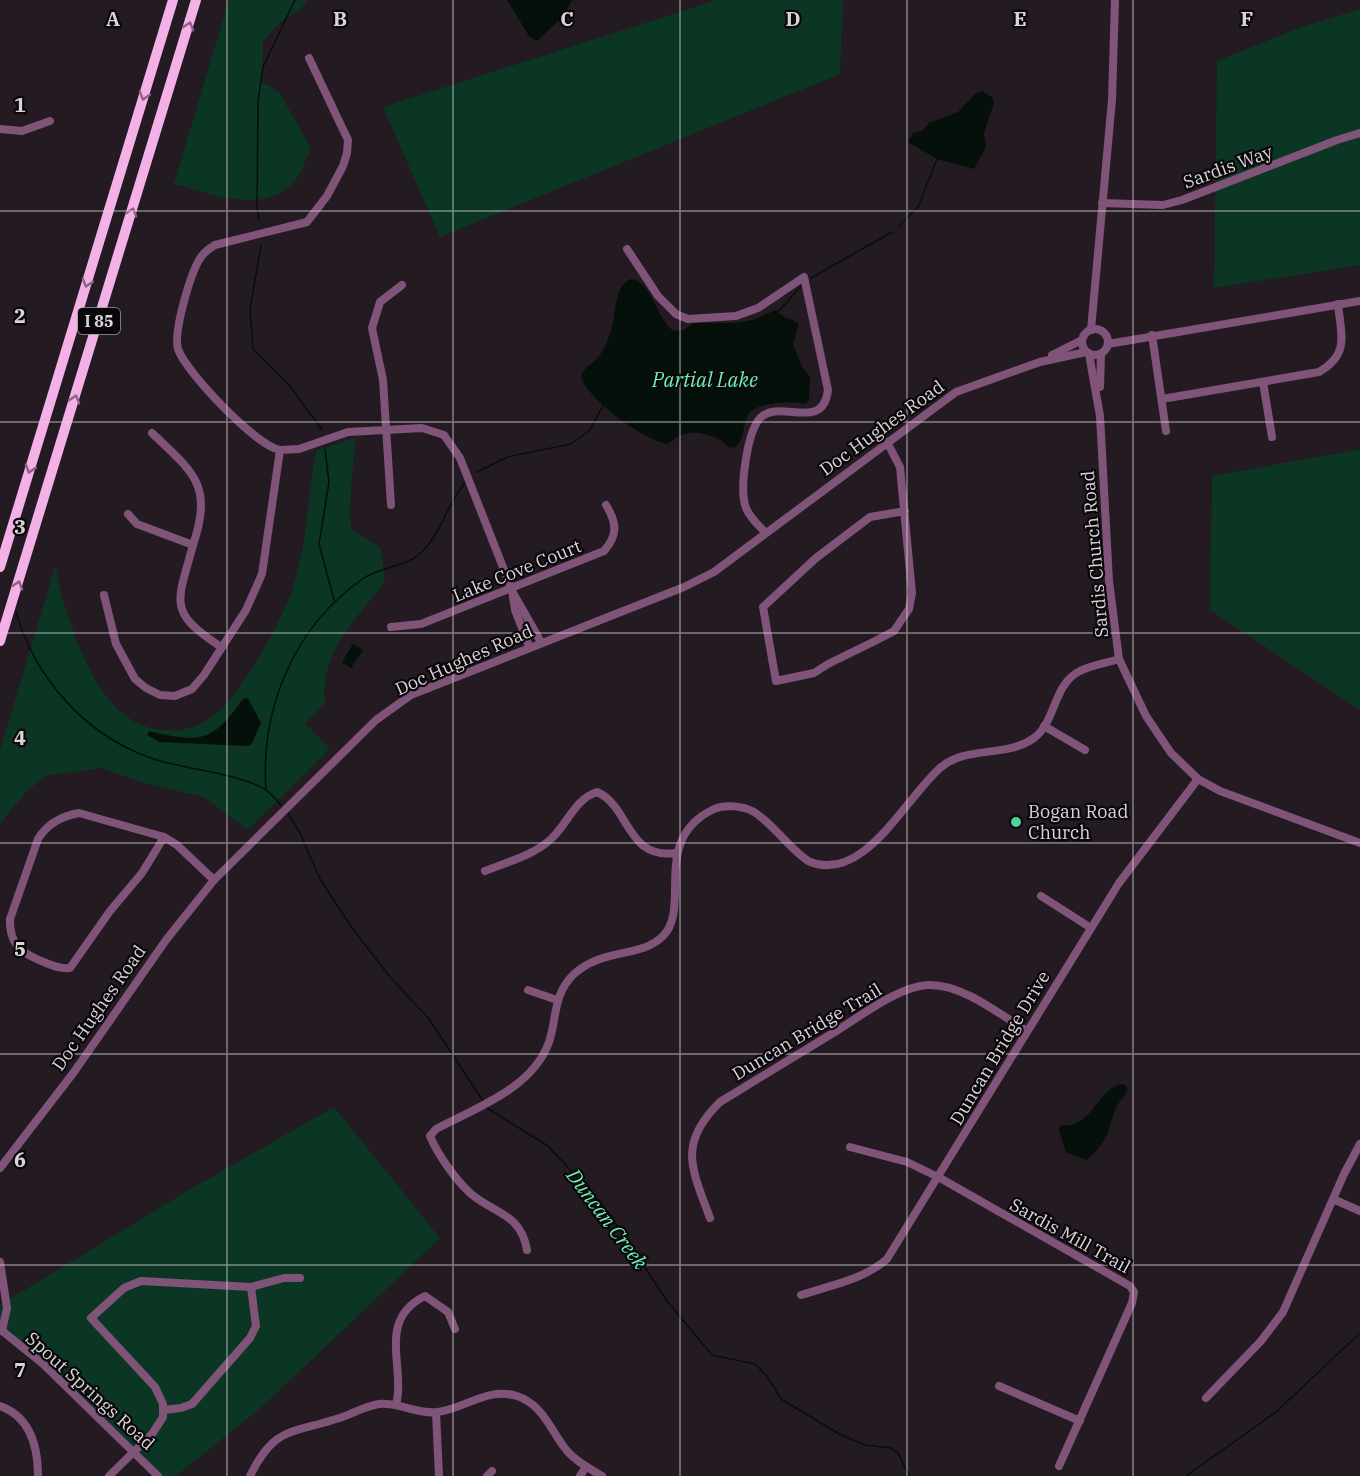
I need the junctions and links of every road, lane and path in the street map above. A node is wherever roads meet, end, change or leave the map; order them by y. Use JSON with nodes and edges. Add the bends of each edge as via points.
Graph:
{"nodes":[{"id":1,"x":173,"y":0,"type":"edge"},
{"id":2,"x":196,"y":0,"type":"edge"},
{"id":3,"x":1115,"y":0,"type":"edge"},
{"id":4,"x":309,"y":58,"type":"dead end"},
{"id":5,"x":50,"y":121,"type":"dead end"},
{"id":6,"x":0,"y":129,"type":"edge"},
{"id":7,"x":1360,"y":133,"type":"edge"},
{"id":8,"x":1102,"y":203,"type":"junction"},
{"id":9,"x":627,"y":249,"type":"dead end"},
{"id":10,"x":402,"y":285,"type":"dead end"},
{"id":11,"x":1096,"y":290,"type":"junction"},
{"id":12,"x":1360,"y":301,"type":"edge"},
{"id":13,"x":1338,"y":304,"type":"junction"},
{"id":14,"x":1090,"y":330,"type":"junction"},
{"id":15,"x":1152,"y":335,"type":"junction"},
{"id":16,"x":1105,"y":337,"type":"junction"},
{"id":17,"x":1082,"y":340,"type":"junction"},
{"id":18,"x":1088,"y":353,"type":"junction"},
{"id":19,"x":1101,"y":354,"type":"junction"},
{"id":20,"x":1040,"y":362,"type":"junction"},
{"id":21,"x":1263,"y":382,"type":"junction"},
{"id":22,"x":1162,"y":399,"type":"junction"},
{"id":23,"x":1100,"y":416,"type":"junction"},
{"id":24,"x":385,"y":430,"type":"junction"},
{"id":25,"x":1166,"y":431,"type":"dead end"},
{"id":26,"x":153,"y":433,"type":"dead end"},
{"id":27,"x":1272,"y":437,"type":"dead end"},
{"id":28,"x":887,"y":442,"type":"junction"},
{"id":29,"x":280,"y":450,"type":"junction"},
{"id":30,"x":391,"y":505,"type":"dead end"},
{"id":31,"x":606,"y":505,"type":"dead end"},
{"id":32,"x":905,"y":511,"type":"junction"},
{"id":33,"x":128,"y":514,"type":"dead end"},
{"id":34,"x":766,"y":533,"type":"junction"},
{"id":35,"x":193,"y":545,"type":"junction"},
{"id":36,"x":0,"y":567,"type":"edge"},
{"id":37,"x":512,"y":590,"type":"junction"},
{"id":38,"x":104,"y":595,"type":"dead end"},
{"id":39,"x":391,"y":627,"type":"dead end"},
{"id":40,"x":0,"y":641,"type":"edge"},
{"id":41,"x":541,"y":642,"type":"junction"},
{"id":42,"x":529,"y":646,"type":"junction"},
{"id":43,"x":221,"y":647,"type":"junction"},
{"id":44,"x":1119,"y":659,"type":"junction"},
{"id":45,"x":1044,"y":726,"type":"junction"},
{"id":46,"x":1084,"y":750,"type":"dead end"},
{"id":47,"x":1198,"y":779,"type":"junction"},
{"id":48,"x":164,"y":837,"type":"junction"},
{"id":49,"x":1360,"y":843,"type":"edge"},
{"id":50,"x":676,"y":853,"type":"junction"},
{"id":51,"x":485,"y":871,"type":"dead end"},
{"id":52,"x":214,"y":880,"type":"junction"},
{"id":53,"x":1041,"y":896,"type":"dead end"},
{"id":54,"x":1091,"y":928,"type":"junction"},
{"id":55,"x":528,"y":990,"type":"dead end"},
{"id":56,"x":557,"y":999,"type":"junction"},
{"id":57,"x":1027,"y":1031,"type":"junction"},
{"id":58,"x":1360,"y":1144,"type":"edge"},
{"id":59,"x":850,"y":1147,"type":"dead end"},
{"id":60,"x":0,"y":1168,"type":"edge"},
{"id":61,"x":940,"y":1178,"type":"junction"},
{"id":62,"x":1333,"y":1199,"type":"junction"},
{"id":63,"x":1360,"y":1211,"type":"edge"},
{"id":64,"x":710,"y":1218,"type":"dead end"},
{"id":65,"x":527,"y":1250,"type":"dead end"},
{"id":66,"x":0,"y":1262,"type":"edge"},
{"id":67,"x":300,"y":1278,"type":"dead end"},
{"id":68,"x":250,"y":1287,"type":"junction"},
{"id":69,"x":801,"y":1295,"type":"dead end"},
{"id":70,"x":455,"y":1329,"type":"dead end"},
{"id":71,"x":1,"y":1330,"type":"edge"},
{"id":72,"x":999,"y":1386,"type":"dead end"},
{"id":73,"x":1206,"y":1398,"type":"dead end"},
{"id":74,"x":396,"y":1405,"type":"junction"},
{"id":75,"x":0,"y":1406,"type":"edge"},
{"id":76,"x":163,"y":1410,"type":"junction"},
{"id":77,"x":436,"y":1413,"type":"junction"},
{"id":78,"x":1080,"y":1421,"type":"junction"},
{"id":79,"x":134,"y":1450,"type":"junction"},
{"id":80,"x":1059,"y":1466,"type":"dead end"},
{"id":81,"x":586,"y":1467,"type":"junction"},
{"id":82,"x":38,"y":1476,"type":"edge"},
{"id":83,"x":109,"y":1476,"type":"edge"},
{"id":84,"x":158,"y":1476,"type":"edge"},
{"id":85,"x":250,"y":1476,"type":"edge"},
{"id":86,"x":439,"y":1476,"type":"edge"},
{"id":87,"x":580,"y":1476,"type":"edge"},
{"id":88,"x":602,"y":1476,"type":"edge"}],
"edges":[{"from":1,"to":36,"type":"highway","number":"I 85","one_way":true},
{"from":40,"to":2,"type":"highway","number":"I 85","one_way":true},
{"from":3,"to":8,"type":"street","via":[[1112,100]]},
{"from":4,"to":29,"type":"street","via":[[348,140],[343,166],[307,222],[215,244],[207,250],[194,272],[176,334],[184,362],[239,424],[254,438]]},
{"from":5,"to":6,"type":"street","via":[[22,131]]},
{"from":7,"to":8,"type":"street","name":"Sardis Way","via":[[1182,200],[1163,205]]},
{"from":8,"to":11,"type":"street"},
{"from":9,"to":34,"type":"street","via":[[658,296],[676,314],[688,319],[735,316],[758,308],[804,277],[827,399],[823,407],[812,412],[770,413],[760,418],[744,470],[743,489],[746,507]]},
{"from":10,"to":24,"type":"street","via":[[380,302],[372,328],[381,361]]},
{"from":11,"to":14,"type":"street"},
{"from":11,"to":16,"type":"street"},
{"from":12,"to":13,"type":"street"},
{"from":13,"to":15,"type":"street"},
{"from":13,"to":21,"type":"street","via":[[1342,345],[1330,366],[1319,372]]},
{"from":14,"to":16,"type":"street"},
{"from":14,"to":17,"type":"street"},
{"from":15,"to":16,"type":"street"},
{"from":15,"to":22,"type":"street"},
{"from":16,"to":19,"type":"street"},
{"from":17,"to":18,"type":"street","name":"Sardis Church Road"},
{"from":17,"to":20,"type":"street","name":"Doc Hughes Road"},
{"from":18,"to":19,"type":"street","name":"Doc Hughes Road"},
{"from":18,"to":20,"type":"street","name":"Doc Hughes Road"},
{"from":18,"to":23,"type":"street","name":"Sardis Church Road"},
{"from":19,"to":23,"type":"street","name":"Sardis Church Road"},
{"from":20,"to":28,"type":"street","name":"Doc Hughes Road","via":[[956,392]]},
{"from":21,"to":22,"type":"street"},
{"from":21,"to":27,"type":"street"},
{"from":22,"to":25,"type":"street"},
{"from":23,"to":44,"type":"street","name":"Sardis Church Road","via":[[1108,581]]},
{"from":24,"to":29,"type":"street","via":[[348,432],[299,449]]},
{"from":24,"to":30,"type":"street"},
{"from":24,"to":37,"type":"street","via":[[433,430],[451,443]]},
{"from":26,"to":35,"type":"street","via":[[196,479],[202,517]]},
{"from":28,"to":32,"type":"street","via":[[900,467]]},
{"from":28,"to":34,"type":"street","name":"Doc Hughes Road"},
{"from":29,"to":43,"type":"street","via":[[262,574],[246,610]]},
{"from":31,"to":37,"type":"street","name":"Lake Cove Court","via":[[615,524],[612,542],[604,551]]},
{"from":32,"to":32,"type":"street","via":[[912,593],[901,622],[894,631],[814,673],[776,681],[763,607],[816,558],[870,517]]},
{"from":33,"to":35,"type":"street","via":[[137,524]]},
{"from":34,"to":41,"type":"street","name":"Doc Hughes Road","via":[[714,572],[684,587]]},
{"from":35,"to":43,"type":"street","via":[[180,596],[182,613],[195,630]]},
{"from":37,"to":39,"type":"street","name":"Lake Cove Court","via":[[421,624]]},
{"from":37,"to":41,"type":"street"},
{"from":37,"to":42,"type":"street"},
{"from":38,"to":43,"type":"street","via":[[116,644],[135,679],[160,695],[175,696],[192,689]]},
{"from":41,"to":42,"type":"street","name":"Doc Hughes Road"},
{"from":42,"to":52,"type":"street","name":"Doc Hughes Road","via":[[411,695],[376,720]]},
{"from":44,"to":45,"type":"street","via":[[1079,671],[1064,684]]},
{"from":44,"to":47,"type":"street","name":"Sardis Church Road","via":[[1146,716],[1165,744]]},
{"from":45,"to":46,"type":"street"},
{"from":45,"to":50,"type":"street","via":[[1034,738],[1015,746],[952,758],[867,849],[850,862],[819,866],[808,861],[754,812],[722,806],[698,817]]},
{"from":47,"to":49,"type":"street","name":"Sardis Church Road"},
{"from":47,"to":54,"type":"street","name":"Duncan Bridge Drive","via":[[1119,883]]},
{"from":48,"to":48,"type":"street","via":[[79,813],[51,824],[38,839],[10,919],[13,943],[28,956],[70,969]]},
{"from":48,"to":52,"type":"street"},
{"from":50,"to":51,"type":"street","via":[[647,848],[633,836],[606,796],[597,792],[583,799],[552,838],[537,850]]},
{"from":50,"to":56,"type":"street","via":[[673,914],[664,936],[642,948],[597,958],[572,976]]},
{"from":52,"to":60,"type":"street","name":"Doc Hughes Road"},
{"from":53,"to":54,"type":"street"},
{"from":54,"to":57,"type":"street","name":"Duncan Bridge Drive"},
{"from":55,"to":56,"type":"street"},
{"from":56,"to":65,"type":"street","via":[[545,1052],[531,1073],[430,1136],[470,1192],[514,1220],[525,1236]]},
{"from":57,"to":61,"type":"street","name":"Duncan Bridge Drive"},
{"from":57,"to":64,"type":"street","name":"Duncan Bridge Trail","via":[[963,993],[937,986],[912,987],[873,1008],[720,1102],[708,1114],[694,1139],[690,1159]]},
{"from":58,"to":62,"type":"street"},
{"from":59,"to":61,"type":"street","name":"Sardis Mill Trail","via":[[907,1162]]},
{"from":61,"to":69,"type":"street","name":"Duncan Bridge Drive","via":[[887,1259],[874,1270]]},
{"from":61,"to":78,"type":"street","name":"Sardis Mill Trail","via":[[1130,1286],[1134,1292]]},
{"from":62,"to":63,"type":"street"},
{"from":62,"to":73,"type":"street","via":[[1283,1312]]},
{"from":66,"to":71,"type":"street","via":[[7,1308]]},
{"from":67,"to":68,"type":"street"},
{"from":68,"to":76,"type":"street","via":[[256,1326],[250,1338],[192,1404]]},
{"from":68,"to":76,"type":"street","via":[[141,1281],[124,1288],[91,1318],[155,1387]]},
{"from":70,"to":74,"type":"street","via":[[448,1312],[425,1296],[409,1310],[395,1337],[400,1381]]},
{"from":71,"to":79,"type":"street","name":"Spout Springs Road"},
{"from":72,"to":78,"type":"street"},
{"from":74,"to":77,"type":"street"},
{"from":74,"to":85,"type":"street","via":[[363,1408],[282,1435],[268,1445]]},
{"from":75,"to":82,"type":"street","via":[[28,1428],[38,1454]]},
{"from":76,"to":79,"type":"street","via":[[152,1434]]},
{"from":77,"to":81,"type":"street","via":[[485,1395],[515,1396],[541,1412],[569,1453]]},
{"from":77,"to":86,"type":"street"},
{"from":78,"to":80,"type":"street","name":"Sardis Mill Trail"},
{"from":79,"to":83,"type":"street"},
{"from":79,"to":84,"type":"street","name":"Spout Springs Road"},
{"from":81,"to":87,"type":"street"},
{"from":81,"to":88,"type":"street"}]}
